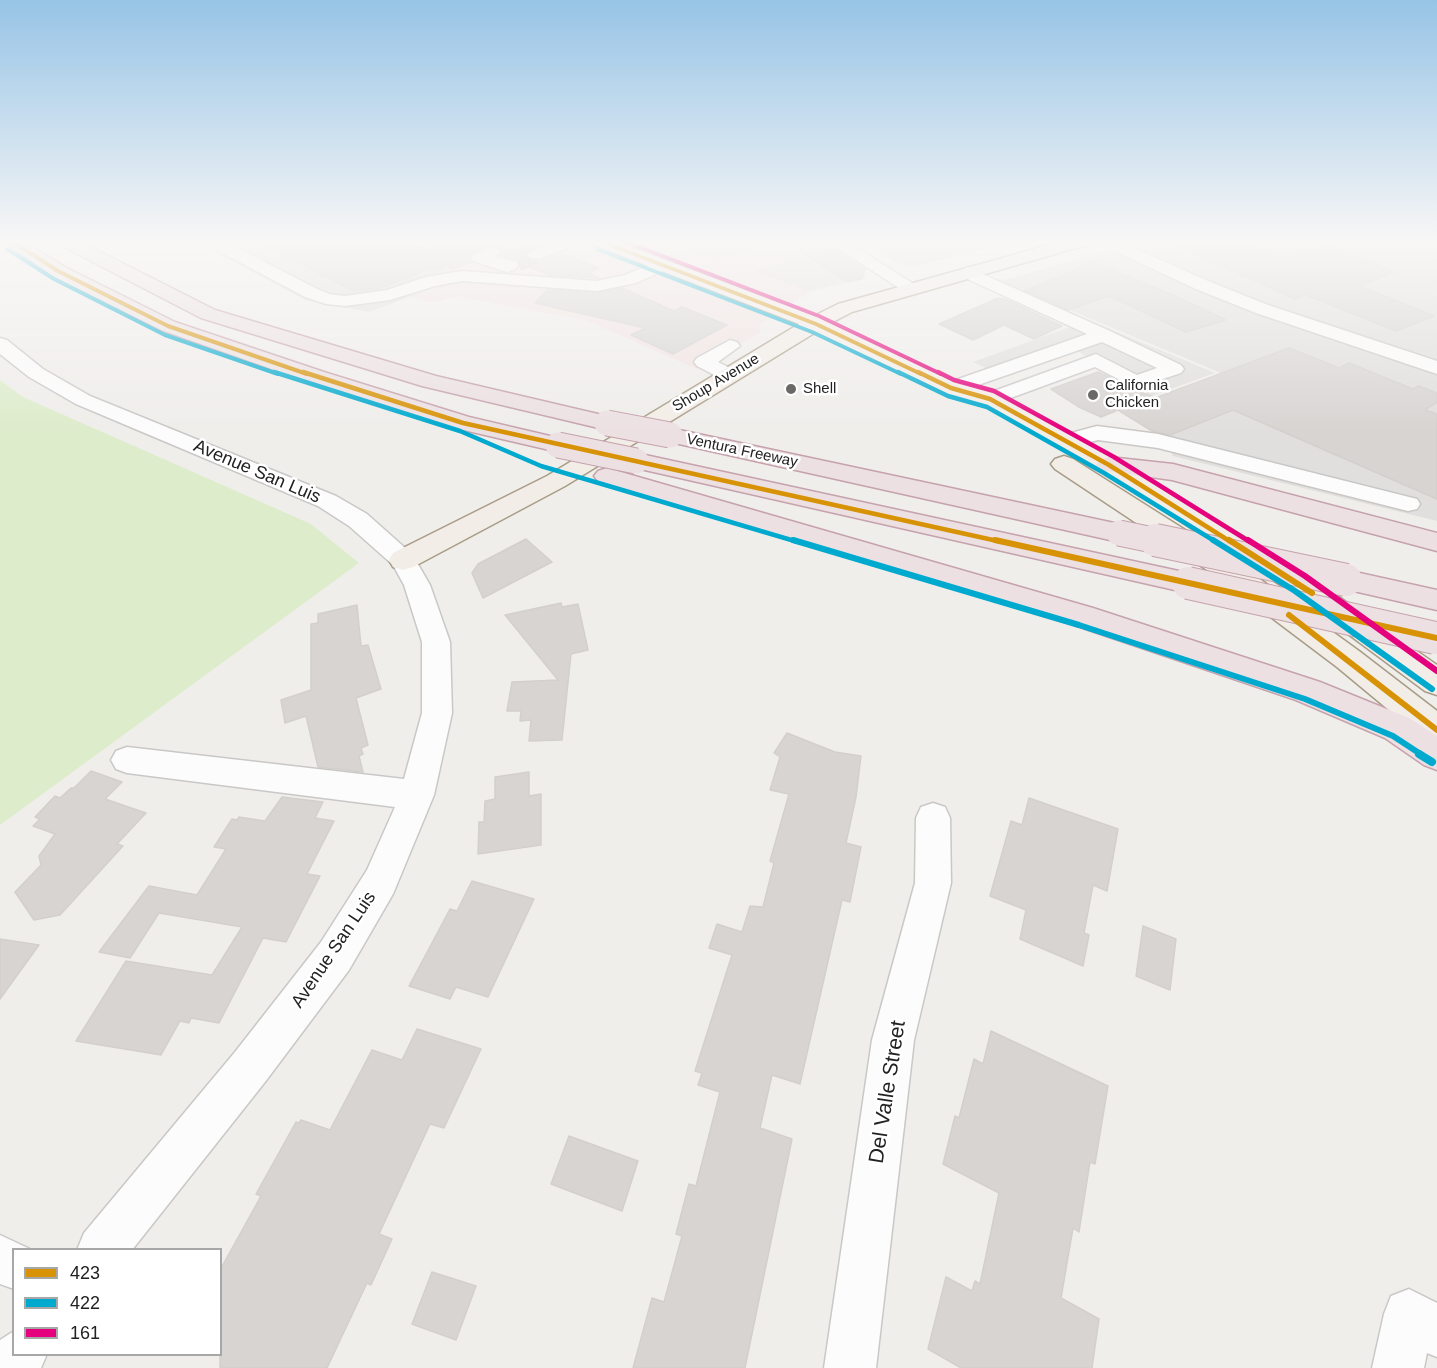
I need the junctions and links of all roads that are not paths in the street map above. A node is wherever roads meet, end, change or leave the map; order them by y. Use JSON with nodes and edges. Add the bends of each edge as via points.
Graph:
{"nodes":[{"id":1,"x":126,"y":305,"type":"edge"},
{"id":2,"x":190,"y":305,"type":"edge"},
{"id":3,"x":767,"y":305,"type":"edge"},
{"id":4,"x":855,"y":305,"type":"edge"},
{"id":5,"x":1038,"y":305,"type":"edge"},
{"id":6,"x":1252,"y":305,"type":"edge"},
{"id":7,"x":816,"y":324,"type":"junction"},
{"id":8,"x":1103,"y":335,"type":"junction"},
{"id":9,"x":0,"y":345,"type":"edge"},
{"id":10,"x":730,"y":346,"type":"dead end"},
{"id":11,"x":1437,"y":368,"type":"edge"},
{"id":12,"x":729,"y":375,"type":"junction"},
{"id":13,"x":951,"y":388,"type":"junction"},
{"id":14,"x":990,"y":399,"type":"junction"},
{"id":15,"x":1068,"y":441,"type":"junction"},
{"id":16,"x":551,"y":451,"type":"junction"},
{"id":17,"x":1109,"y":465,"type":"junction"},
{"id":18,"x":1407,"y":504,"type":"dead end"},
{"id":19,"x":1437,"y":542,"type":"edge"},
{"id":20,"x":403,"y":560,"type":"junction"},
{"id":21,"x":1437,"y":600,"type":"edge"},
{"id":22,"x":1436,"y":638,"type":"edge"},
{"id":23,"x":1348,"y":659,"type":"junction"},
{"id":24,"x":1437,"y":682,"type":"edge"},
{"id":25,"x":1437,"y":715,"type":"edge"},
{"id":26,"x":1437,"y":730,"type":"edge"},
{"id":27,"x":1437,"y":755,"type":"edge"},
{"id":28,"x":127,"y":760,"type":"dead end"},
{"id":29,"x":417,"y":795,"type":"junction"},
{"id":30,"x":933,"y":818,"type":"dead end"},
{"id":31,"x":104,"y":1248,"type":"edge"},
{"id":32,"x":1423,"y":1323,"type":"edge"},
{"id":33,"x":850,"y":1368,"type":"edge"},
{"id":34,"x":1398,"y":1368,"type":"edge"}],
"edges":[{"from":1,"to":16,"type":"highway","via":[[168,326],[316,377]]},
{"from":2,"to":21,"type":"highway","name":"Ventura Freeway","bridge":true,"via":[[208,314],[430,381],[607,423]]},
{"from":3,"to":7,"type":"main road"},
{"from":4,"to":7,"type":"main road","name":"Shoup Avenue"},
{"from":5,"to":8,"type":"street"},
{"from":6,"to":11,"type":"street"},
{"from":7,"to":12,"type":"main road","name":"Shoup Avenue"},
{"from":7,"to":13,"type":"main road"},
{"from":8,"to":13,"type":"street"},
{"from":8,"to":14,"type":"street","via":[[1174,369],[1135,382],[1096,360]]},
{"from":9,"to":20,"type":"street","name":"Avenue San Luis","via":[[36,373],[83,400],[327,501],[358,520]]},
{"from":10,"to":12,"type":"street","via":[[704,362]]},
{"from":12,"to":20,"type":"main road","name":"Shoup Avenue","via":[[556,481]]},
{"from":13,"to":14,"type":"main road"},
{"from":13,"to":23,"type":"main road","via":[[969,408],[1056,459],[1229,571]]},
{"from":14,"to":15,"type":"main road"},
{"from":15,"to":17,"type":"main road"},
{"from":15,"to":18,"type":"street","via":[[1097,433],[1158,441]]},
{"from":16,"to":22,"type":"highway","name":"Ventura Freeway","bridge":true,"via":[[636,461]]},
{"from":16,"to":27,"type":"highway","via":[[607,476],[1082,616],[1308,691],[1397,728]]},
{"from":17,"to":19,"type":"highway","via":[[1173,472]]},
{"from":17,"to":24,"type":"main road","via":[[1300,584]]},
{"from":20,"to":29,"type":"street","name":"Avenue San Luis","via":[[417,585],[436,642],[437,713]]},
{"from":23,"to":25,"type":"main road"},
{"from":23,"to":26,"type":"main road"},
{"from":28,"to":29,"type":"street"},
{"from":29,"to":31,"type":"street","name":"Avenue San Luis","via":[[380,882],[334,956]]},
{"from":30,"to":33,"type":"street","name":"Del Valle Street","via":[[933,883],[893,1040]]},
{"from":32,"to":34,"type":"street"}]}
